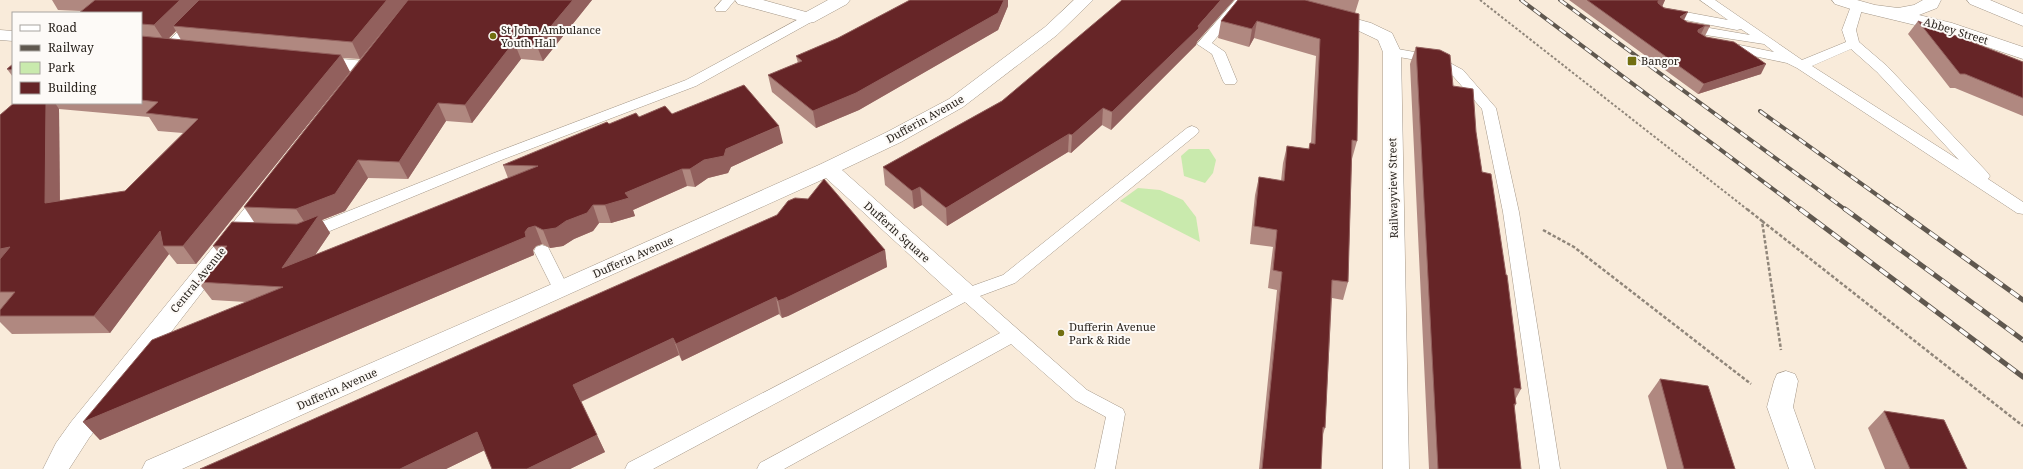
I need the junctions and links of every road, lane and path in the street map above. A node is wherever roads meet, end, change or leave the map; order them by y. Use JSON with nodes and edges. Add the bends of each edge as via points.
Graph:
{"nodes":[{"id":1,"x":217,"y":0,"type":"edge"},
{"id":2,"x":744,"y":0,"type":"edge"},
{"id":3,"x":841,"y":0,"type":"edge"},
{"id":4,"x":1084,"y":0,"type":"edge"},
{"id":5,"x":1242,"y":0,"type":"edge"},
{"id":6,"x":1480,"y":0,"type":"edge"},
{"id":7,"x":1932,"y":0,"type":"edge"},
{"id":8,"x":1976,"y":0,"type":"edge"},
{"id":9,"x":1705,"y":1,"type":"edge"},
{"id":10,"x":1849,"y":3,"type":"edge"},
{"id":11,"x":1313,"y":12,"type":"edge"},
{"id":12,"x":1660,"y":12,"type":"edge"},
{"id":13,"x":1888,"y":12,"type":"junction"},
{"id":14,"x":808,"y":18,"type":"junction"},
{"id":15,"x":2023,"y":21,"type":"edge"},
{"id":16,"x":1683,"y":27,"type":"edge"},
{"id":17,"x":1746,"y":27,"type":"junction"},
{"id":18,"x":0,"y":35,"type":"edge"},
{"id":19,"x":12,"y":36,"type":"edge"},
{"id":20,"x":1702,"y":41,"type":"edge"},
{"id":21,"x":1771,"y":43,"type":"junction"},
{"id":22,"x":1853,"y":44,"type":"junction"},
{"id":23,"x":148,"y":47,"type":"edge"},
{"id":24,"x":168,"y":49,"type":"junction"},
{"id":25,"x":381,"y":49,"type":"edge"},
{"id":26,"x":191,"y":52,"type":"edge"},
{"id":27,"x":1392,"y":52,"type":"junction"},
{"id":28,"x":2023,"y":53,"type":"edge"},
{"id":29,"x":301,"y":62,"type":"edge"},
{"id":30,"x":1796,"y":62,"type":"junction"},
{"id":31,"x":366,"y":67,"type":"junction"},
{"id":32,"x":1230,"y":81,"type":"dead end"},
{"id":33,"x":352,"y":85,"type":"edge"},
{"id":34,"x":1192,"y":131,"type":"dead end"},
{"id":35,"x":828,"y":169,"type":"junction"},
{"id":36,"x":280,"y":177,"type":"edge"},
{"id":37,"x":1999,"y":194,"type":"junction"},
{"id":38,"x":2023,"y":209,"type":"edge"},
{"id":39,"x":1511,"y":212,"type":"junction"},
{"id":40,"x":1762,"y":221,"type":"junction"},
{"id":41,"x":236,"y":232,"type":"junction"},
{"id":42,"x":258,"y":233,"type":"edge"},
{"id":43,"x":294,"y":234,"type":"edge"},
{"id":44,"x":542,"y":251,"type":"dead end"},
{"id":45,"x":561,"y":289,"type":"junction"},
{"id":46,"x":967,"y":294,"type":"junction"},
{"id":47,"x":1012,"y":335,"type":"junction"},
{"id":48,"x":1786,"y":381,"type":"joint"},
{"id":49,"x":1780,"y":407,"type":"junction"},
{"id":50,"x":2023,"y":426,"type":"edge"},
{"id":51,"x":56,"y":469,"type":"edge"},
{"id":52,"x":155,"y":469,"type":"edge"},
{"id":53,"x":635,"y":469,"type":"edge"},
{"id":54,"x":767,"y":469,"type":"edge"},
{"id":55,"x":1106,"y":469,"type":"edge"},
{"id":56,"x":1396,"y":469,"type":"edge"},
{"id":57,"x":1550,"y":469,"type":"edge"},
{"id":58,"x":1802,"y":469,"type":"edge"}],
"edges":[{"from":1,"to":24,"type":"lane"},
{"from":2,"to":14,"type":"street"},
{"from":3,"to":14,"type":"street"},
{"from":4,"to":35,"type":"street","name":"Dufferin Avenue","via":[[1051,31],[956,103]]},
{"from":5,"to":32,"type":"lane","via":[[1204,44],[1218,52]]},
{"from":6,"to":40,"type":"path"},
{"from":7,"to":13,"type":"street","via":[[1931,4],[1921,10],[1907,13]]},
{"from":8,"to":15,"type":"street"},
{"from":9,"to":17,"type":"lane"},
{"from":10,"to":13,"type":"street"},
{"from":10,"to":22,"type":"lane","via":[[1849,30]]},
{"from":11,"to":27,"type":"street","name":"Railwayview Street","via":[[1365,27],[1386,37]]},
{"from":12,"to":17,"type":"lane"},
{"from":13,"to":28,"type":"street","name":"Abbey Street","via":[[1946,27]]},
{"from":14,"to":43,"type":"lane","via":[[691,83],[499,156],[308,234]]},
{"from":16,"to":21,"type":"lane"},
{"from":17,"to":21,"type":"lane"},
{"from":18,"to":19,"type":"street"},
{"from":20,"to":30,"type":"lane"},
{"from":21,"to":30,"type":"lane"},
{"from":22,"to":30,"type":"lane"},
{"from":22,"to":37,"type":"lane","via":[[1882,70]]},
{"from":23,"to":24,"type":"street"},
{"from":24,"to":26,"type":"street"},
{"from":25,"to":31,"type":"street"},
{"from":27,"to":39,"type":"lane","via":[[1432,59],[1458,73],[1489,108]]},
{"from":27,"to":56,"type":"street","name":"Railwayview Street"},
{"from":29,"to":31,"type":"street"},
{"from":30,"to":37,"type":"lane"},
{"from":31,"to":33,"type":"street"},
{"from":34,"to":46,"type":"lane","via":[[1010,279]]},
{"from":35,"to":45,"type":"street","name":"Dufferin Avenue"},
{"from":35,"to":46,"type":"street","name":"Dufferin Square"},
{"from":36,"to":41,"type":"street","name":"Central Avenue"},
{"from":37,"to":38,"type":"lane"},
{"from":39,"to":49,"type":"path","via":[[1574,247]]},
{"from":39,"to":57,"type":"lane"},
{"from":40,"to":48,"type":"path"},
{"from":40,"to":50,"type":"path"},
{"from":41,"to":42,"type":"lane"},
{"from":41,"to":51,"type":"street","name":"Central Avenue","via":[[64,451]]},
{"from":44,"to":45,"type":"lane"},
{"from":45,"to":52,"type":"street","name":"Dufferin Avenue"},
{"from":46,"to":47,"type":"lane"},
{"from":46,"to":53,"type":"lane"},
{"from":47,"to":54,"type":"lane"},
{"from":47,"to":55,"type":"lane","via":[[1081,395],[1116,414]]},
{"from":48,"to":49,"type":"street"},
{"from":49,"to":58,"type":"street"}]}
